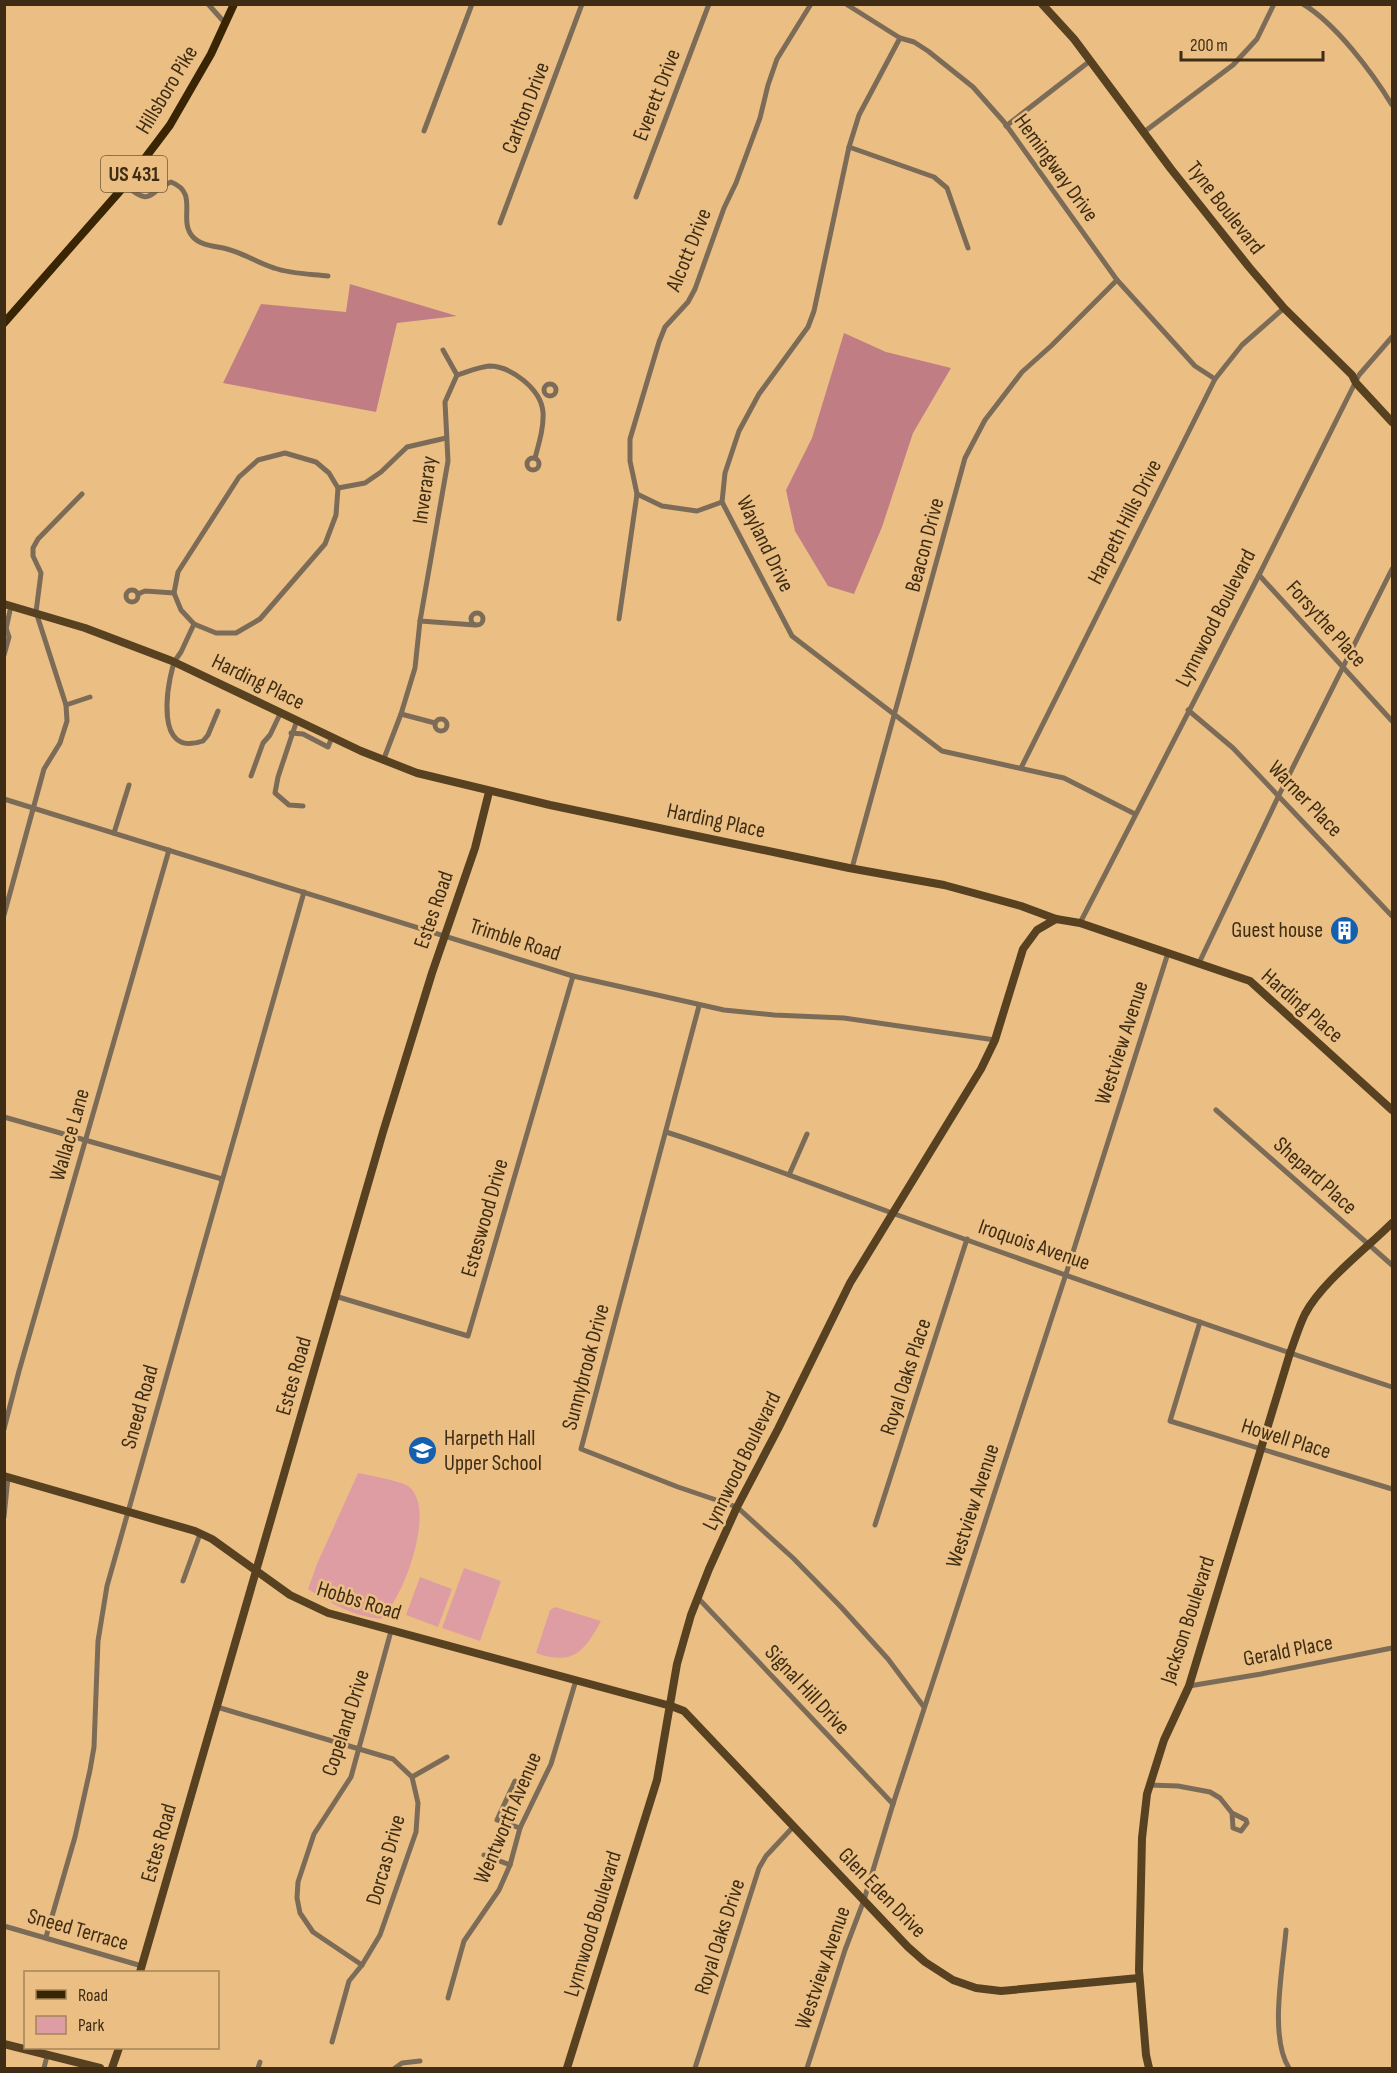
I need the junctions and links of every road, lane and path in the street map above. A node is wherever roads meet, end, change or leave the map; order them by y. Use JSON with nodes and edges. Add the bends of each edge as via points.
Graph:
{"nodes":[{"id":1,"x":208,"y":4,"type":"edge"},
{"id":2,"x":234,"y":4,"type":"edge"},
{"id":3,"x":472,"y":4,"type":"edge"},
{"id":4,"x":582,"y":4,"type":"edge"},
{"id":5,"x":709,"y":4,"type":"edge"},
{"id":6,"x":811,"y":4,"type":"edge"},
{"id":7,"x":846,"y":4,"type":"edge"},
{"id":8,"x":1042,"y":4,"type":"edge"},
{"id":9,"x":1274,"y":4,"type":"edge"},
{"id":10,"x":1304,"y":4,"type":"edge"},
{"id":11,"x":226,"y":23,"type":"junction"},
{"id":12,"x":900,"y":38,"type":"junction"},
{"id":13,"x":1090,"y":61,"type":"junction"},
{"id":14,"x":1392,"y":105,"type":"edge"},
{"id":15,"x":1006,"y":126,"type":"junction"},
{"id":16,"x":424,"y":131,"type":"dead end"},
{"id":17,"x":1144,"y":132,"type":"junction"},
{"id":18,"x":849,"y":147,"type":"junction"},
{"id":19,"x":125,"y":185,"type":"junction"},
{"id":20,"x":636,"y":197,"type":"dead end"},
{"id":21,"x":500,"y":223,"type":"dead end"},
{"id":22,"x":968,"y":248,"type":"dead end"},
{"id":23,"x":328,"y":276,"type":"dead end"},
{"id":24,"x":1117,"y":280,"type":"junction"},
{"id":25,"x":1284,"y":308,"type":"junction"},
{"id":26,"x":4,"y":323,"type":"edge"},
{"id":27,"x":1392,"y":337,"type":"edge"},
{"id":28,"x":443,"y":350,"type":"dead end"},
{"id":29,"x":458,"y":375,"type":"junction"},
{"id":30,"x":1215,"y":379,"type":"junction"},
{"id":31,"x":1356,"y":383,"type":"junction"},
{"id":32,"x":544,"y":393,"type":"dead end"},
{"id":33,"x":537,"y":397,"type":"junction"},
{"id":34,"x":1392,"y":422,"type":"edge"},
{"id":35,"x":446,"y":438,"type":"junction"},
{"id":36,"x":535,"y":458,"type":"dead end"},
{"id":37,"x":338,"y":488,"type":"junction"},
{"id":38,"x":82,"y":494,"type":"dead end"},
{"id":39,"x":637,"y":494,"type":"junction"},
{"id":40,"x":722,"y":502,"type":"junction"},
{"id":41,"x":1392,"y":569,"type":"edge"},
{"id":42,"x":1259,"y":575,"type":"junction"},
{"id":43,"x":174,"y":593,"type":"junction"},
{"id":44,"x":138,"y":594,"type":"dead end"},
{"id":45,"x":8,"y":605,"type":"edge"},
{"id":46,"x":36,"y":612,"type":"junction"},
{"id":47,"x":619,"y":619,"type":"dead end"},
{"id":48,"x":420,"y":621,"type":"junction"},
{"id":49,"x":194,"y":624,"type":"junction"},
{"id":50,"x":475,"y":625,"type":"dead end"},
{"id":51,"x":5,"y":629,"type":"edge"},
{"id":52,"x":4,"y":655,"type":"edge"},
{"id":53,"x":174,"y":662,"type":"junction"},
{"id":54,"x":1342,"y":667,"type":"junction"},
{"id":55,"x":90,"y":697,"type":"dead end"},
{"id":56,"x":66,"y":705,"type":"junction"},
{"id":57,"x":1188,"y":710,"type":"junction"},
{"id":58,"x":218,"y":711,"type":"dead end"},
{"id":59,"x":281,"y":712,"type":"junction"},
{"id":60,"x":401,"y":714,"type":"junction"},
{"id":61,"x":896,"y":716,"type":"junction"},
{"id":62,"x":297,"y":720,"type":"junction"},
{"id":63,"x":1392,"y":721,"type":"edge"},
{"id":64,"x":435,"y":723,"type":"dead end"},
{"id":65,"x":291,"y":733,"type":"junction"},
{"id":66,"x":332,"y":737,"type":"junction"},
{"id":67,"x":383,"y":761,"type":"junction"},
{"id":68,"x":1021,"y":768,"type":"junction"},
{"id":69,"x":251,"y":776,"type":"dead end"},
{"id":70,"x":129,"y":785,"type":"dead end"},
{"id":71,"x":489,"y":792,"type":"junction"},
{"id":72,"x":1279,"y":795,"type":"junction"},
{"id":73,"x":4,"y":799,"type":"edge"},
{"id":74,"x":303,"y":806,"type":"dead end"},
{"id":75,"x":33,"y":808,"type":"junction"},
{"id":76,"x":1135,"y":814,"type":"junction"},
{"id":77,"x":114,"y":833,"type":"junction"},
{"id":78,"x":169,"y":850,"type":"junction"},
{"id":79,"x":852,"y":868,"type":"junction"},
{"id":80,"x":304,"y":892,"type":"junction"},
{"id":81,"x":4,"y":915,"type":"edge"},
{"id":82,"x":1392,"y":916,"type":"edge"},
{"id":83,"x":1056,"y":919,"type":"junction"},
{"id":84,"x":1080,"y":923,"type":"junction"},
{"id":85,"x":444,"y":935,"type":"junction"},
{"id":86,"x":1168,"y":953,"type":"junction"},
{"id":87,"x":1199,"y":963,"type":"junction"},
{"id":88,"x":573,"y":976,"type":"junction"},
{"id":89,"x":699,"y":1006,"type":"junction"},
{"id":90,"x":995,"y":1040,"type":"junction"},
{"id":91,"x":1216,"y":1110,"type":"dead end"},
{"id":92,"x":1392,"y":1110,"type":"edge"},
{"id":93,"x":4,"y":1117,"type":"edge"},
{"id":94,"x":666,"y":1132,"type":"junction"},
{"id":95,"x":807,"y":1134,"type":"dead end"},
{"id":96,"x":86,"y":1139,"type":"junction"},
{"id":97,"x":789,"y":1175,"type":"junction"},
{"id":98,"x":222,"y":1179,"type":"junction"},
{"id":99,"x":893,"y":1213,"type":"junction"},
{"id":100,"x":1392,"y":1223,"type":"edge"},
{"id":101,"x":967,"y":1239,"type":"junction"},
{"id":102,"x":1369,"y":1246,"type":"junction"},
{"id":103,"x":1392,"y":1265,"type":"edge"},
{"id":104,"x":1066,"y":1274,"type":"junction"},
{"id":105,"x":335,"y":1296,"type":"junction"},
{"id":106,"x":1200,"y":1322,"type":"junction"},
{"id":107,"x":1290,"y":1353,"type":"junction"},
{"id":108,"x":1392,"y":1387,"type":"edge"},
{"id":109,"x":6,"y":1420,"type":"edge"},
{"id":110,"x":4,"y":1429,"type":"edge"},
{"id":111,"x":1261,"y":1450,"type":"junction"},
{"id":112,"x":6,"y":1477,"type":"edge"},
{"id":113,"x":1392,"y":1489,"type":"edge"},
{"id":114,"x":737,"y":1507,"type":"junction"},
{"id":115,"x":127,"y":1510,"type":"junction"},
{"id":116,"x":4,"y":1516,"type":"edge"},
{"id":117,"x":875,"y":1525,"type":"dead end"},
{"id":118,"x":200,"y":1534,"type":"junction"},
{"id":119,"x":256,"y":1572,"type":"junction"},
{"id":120,"x":183,"y":1581,"type":"dead end"},
{"id":121,"x":698,"y":1598,"type":"junction"},
{"id":122,"x":392,"y":1631,"type":"junction"},
{"id":123,"x":1392,"y":1648,"type":"edge"},
{"id":124,"x":576,"y":1680,"type":"junction"},
{"id":125,"x":1189,"y":1686,"type":"junction"},
{"id":126,"x":652,"y":1701,"type":"joint"},
{"id":127,"x":671,"y":1706,"type":"junction"},
{"id":128,"x":217,"y":1707,"type":"junction"},
{"id":129,"x":924,"y":1707,"type":"junction"},
{"id":130,"x":360,"y":1748,"type":"junction"},
{"id":131,"x":447,"y":1756,"type":"dead end"},
{"id":132,"x":412,"y":1777,"type":"junction"},
{"id":133,"x":515,"y":1781,"type":"dead end"},
{"id":134,"x":1149,"y":1785,"type":"junction"},
{"id":135,"x":893,"y":1804,"type":"junction"},
{"id":136,"x":1232,"y":1813,"type":"dead end"},
{"id":137,"x":794,"y":1826,"type":"junction"},
{"id":138,"x":520,"y":1828,"type":"junction"},
{"id":139,"x":484,"y":1855,"type":"dead end"},
{"id":140,"x":510,"y":1865,"type":"junction"},
{"id":141,"x":864,"y":1899,"type":"junction"},
{"id":142,"x":4,"y":1926,"type":"edge"},
{"id":143,"x":1286,"y":1930,"type":"dead end"},
{"id":144,"x":46,"y":1937,"type":"junction"},
{"id":145,"x":362,"y":1965,"type":"junction"},
{"id":146,"x":141,"y":1969,"type":"edge"},
{"id":147,"x":1139,"y":1978,"type":"junction"},
{"id":148,"x":448,"y":1998,"type":"dead end"},
{"id":149,"x":332,"y":2042,"type":"dead end"},
{"id":150,"x":4,"y":2044,"type":"edge"},
{"id":151,"x":118,"y":2049,"type":"edge"},
{"id":152,"x":46,"y":2056,"type":"junction"},
{"id":153,"x":420,"y":2061,"type":"dead end"},
{"id":154,"x":44,"y":2068,"type":"edge"},
{"id":155,"x":100,"y":2068,"type":"edge"},
{"id":156,"x":112,"y":2068,"type":"edge"},
{"id":157,"x":395,"y":2068,"type":"edge"},
{"id":158,"x":567,"y":2068,"type":"edge"},
{"id":159,"x":695,"y":2068,"type":"edge"},
{"id":160,"x":807,"y":2068,"type":"edge"},
{"id":161,"x":1149,"y":2068,"type":"edge"},
{"id":162,"x":1289,"y":2068,"type":"edge"}],
"edges":[{"from":1,"to":11,"type":"street"},
{"from":2,"to":11,"type":"main road","name":"Hillsboro Pike","number":"US 431"},
{"from":3,"to":16,"type":"street"},
{"from":4,"to":21,"type":"street","name":"Carlton Drive"},
{"from":5,"to":20,"type":"street","name":"Everett Drive"},
{"from":6,"to":39,"type":"street","name":"Alcott Drive","via":[[777,59],[756,127],[695,289],[659,342],[630,439]]},
{"from":7,"to":12,"type":"street","name":"Hemingway Drive"},
{"from":8,"to":13,"type":"street","name":"Tyne Boulevard"},
{"from":9,"to":17,"type":"street","via":[[1257,39],[1233,65]]},
{"from":10,"to":14,"type":"street","via":[[1334,30]]},
{"from":11,"to":19,"type":"main road","name":"Hillsboro Pike","number":"US 431","via":[[170,125]]},
{"from":12,"to":15,"type":"street","name":"Hemingway Drive","via":[[914,42],[947,65],[973,87]]},
{"from":12,"to":18,"type":"street","name":"Wayland Drive","via":[[859,115]]},
{"from":13,"to":15,"type":"street"},
{"from":13,"to":17,"type":"street","name":"Tyne Boulevard"},
{"from":15,"to":24,"type":"street","name":"Hemingway Drive"},
{"from":17,"to":25,"type":"street","name":"Tyne Boulevard"},
{"from":18,"to":22,"type":"street","via":[[934,177],[947,188]]},
{"from":18,"to":40,"type":"street","name":"Wayland Drive","via":[[814,311],[808,327],[759,394],[739,431],[725,473]]},
{"from":19,"to":23,"type":"street","via":[[138,195],[147,196],[171,182],[178,184],[184,190],[188,229],[198,242],[229,249],[288,272]]},
{"from":19,"to":26,"type":"main road","name":"Hillsboro Pike","number":"US 431"},
{"from":24,"to":30,"type":"street","name":"Hemingway Drive","via":[[1195,366]]},
{"from":24,"to":61,"type":"street","name":"Beacon Drive","via":[[1022,372],[984,420],[965,458]]},
{"from":25,"to":30,"type":"street","name":"Harpeth Hills Drive","via":[[1242,345]]},
{"from":25,"to":31,"type":"street","name":"Tyne Boulevard"},
{"from":27,"to":31,"type":"street","name":"Lynnwood Boulevard"},
{"from":28,"to":29,"type":"street"},
{"from":29,"to":33,"type":"street","via":[[490,366],[514,373],[526,381]]},
{"from":29,"to":35,"type":"street","name":"Inveraray","via":[[445,402]]},
{"from":30,"to":68,"type":"street","name":"Harpeth Hills Drive"},
{"from":31,"to":34,"type":"street","name":"Tyne Boulevard"},
{"from":31,"to":42,"type":"street","name":"Lynnwood Boulevard"},
{"from":32,"to":33,"type":"street"},
{"from":33,"to":36,"type":"street","via":[[543,408],[543,421]]},
{"from":35,"to":37,"type":"street","via":[[407,447],[364,483]]},
{"from":35,"to":48,"type":"street","name":"Inveraray","via":[[448,461]]},
{"from":37,"to":43,"type":"street","via":[[316,462],[285,453],[258,460],[239,477],[178,572]]},
{"from":37,"to":49,"type":"street","via":[[336,515],[325,544],[260,619],[236,633],[216,633]]},
{"from":38,"to":46,"type":"street","via":[[38,538],[33,548],[41,573]]},
{"from":39,"to":40,"type":"street","via":[[662,506],[697,511]]},
{"from":39,"to":47,"type":"street","name":"Alcott Drive"},
{"from":40,"to":61,"type":"street","name":"Wayland Drive","via":[[792,636]]},
{"from":41,"to":54,"type":"street"},
{"from":42,"to":54,"type":"street","name":"Forsythe Place"},
{"from":42,"to":57,"type":"street","name":"Lynnwood Boulevard"},
{"from":43,"to":44,"type":"street"},
{"from":43,"to":49,"type":"street","via":[[181,610]]},
{"from":45,"to":46,"type":"street","name":"Harding Place"},
{"from":45,"to":51,"type":"street"},
{"from":46,"to":53,"type":"street","name":"Harding Place"},
{"from":46,"to":56,"type":"street"},
{"from":48,"to":50,"type":"street"},
{"from":48,"to":60,"type":"street","name":"Inveraray","via":[[415,668]]},
{"from":49,"to":53,"type":"street"},
{"from":51,"to":52,"type":"street","via":[[9,637]]},
{"from":53,"to":58,"type":"street","via":[[167,687],[167,715],[177,740],[188,744],[203,741]]},
{"from":53,"to":59,"type":"street","name":"Harding Place"},
{"from":54,"to":63,"type":"street","name":"Forsythe Place"},
{"from":54,"to":72,"type":"street"},
{"from":55,"to":56,"type":"street"},
{"from":56,"to":75,"type":"street","via":[[65,732],[44,769]]},
{"from":57,"to":72,"type":"street","name":"Warner Place"},
{"from":57,"to":76,"type":"street","name":"Lynnwood Boulevard"},
{"from":59,"to":62,"type":"street","name":"Harding Place"},
{"from":59,"to":69,"type":"street","via":[[263,743]]},
{"from":60,"to":64,"type":"street"},
{"from":60,"to":67,"type":"street","name":"Inveraray"},
{"from":61,"to":68,"type":"street","name":"Wayland Drive","via":[[942,751]]},
{"from":61,"to":79,"type":"street","name":"Beacon Drive"},
{"from":62,"to":65,"type":"street"},
{"from":62,"to":66,"type":"street","name":"Harding Place"},
{"from":65,"to":66,"type":"street","via":[[328,747]]},
{"from":65,"to":74,"type":"street","via":[[275,793],[289,805]]},
{"from":66,"to":67,"type":"street","name":"Harding Place"},
{"from":67,"to":71,"type":"street","name":"Harding Place"},
{"from":68,"to":76,"type":"street","name":"Wayland Drive","via":[[1064,778]]},
{"from":70,"to":77,"type":"street"},
{"from":71,"to":79,"type":"street","name":"Harding Place"},
{"from":71,"to":85,"type":"street","name":"Estes Road","via":[[475,848]]},
{"from":72,"to":82,"type":"street","name":"Warner Place"},
{"from":72,"to":87,"type":"street"},
{"from":73,"to":75,"type":"street","name":"Trimble Road"},
{"from":75,"to":77,"type":"street","name":"Trimble Road"},
{"from":75,"to":81,"type":"street"},
{"from":76,"to":84,"type":"street","name":"Lynnwood Boulevard"},
{"from":77,"to":78,"type":"street","name":"Trimble Road"},
{"from":78,"to":80,"type":"street","name":"Trimble Road"},
{"from":78,"to":96,"type":"street","name":"Wallace Lane"},
{"from":79,"to":83,"type":"street","name":"Harding Place","via":[[944,885]]},
{"from":80,"to":85,"type":"street","name":"Trimble Road"},
{"from":80,"to":98,"type":"street","name":"Sneed Road"},
{"from":83,"to":84,"type":"street","name":"Harding Place"},
{"from":83,"to":90,"type":"street","name":"Lynnwood Boulevard","via":[[1037,930],[1023,949]]},
{"from":84,"to":86,"type":"street","name":"Harding Place"},
{"from":85,"to":88,"type":"street","name":"Trimble Road"},
{"from":85,"to":105,"type":"street","name":"Estes Road"},
{"from":86,"to":87,"type":"street","name":"Harding Place"},
{"from":86,"to":104,"type":"street","name":"Westview Avenue"},
{"from":87,"to":92,"type":"street","name":"Harding Place","via":[[1250,981]]},
{"from":88,"to":89,"type":"street","name":"Trimble Road"},
{"from":88,"to":105,"type":"street","name":"Esteswood Drive","via":[[468,1336]]},
{"from":89,"to":90,"type":"street","name":"Trimble Road","via":[[844,1018]]},
{"from":89,"to":94,"type":"street","name":"Sunnybrook Drive"},
{"from":90,"to":99,"type":"street","name":"Lynnwood Boulevard"},
{"from":91,"to":102,"type":"street","name":"Shepard Place"},
{"from":93,"to":96,"type":"street"},
{"from":94,"to":97,"type":"street","name":"Iroquois Avenue"},
{"from":94,"to":114,"type":"street","name":"Sunnybrook Drive","via":[[581,1449]]},
{"from":95,"to":97,"type":"street"},
{"from":96,"to":98,"type":"street"},
{"from":96,"to":109,"type":"street","name":"Wallace Lane"},
{"from":97,"to":99,"type":"street","name":"Iroquois Avenue"},
{"from":98,"to":115,"type":"street","name":"Sneed Road"},
{"from":99,"to":101,"type":"street","name":"Iroquois Avenue"},
{"from":99,"to":114,"type":"street","name":"Lynnwood Boulevard","via":[[850,1283]]},
{"from":100,"to":102,"type":"street","name":"Jackson Boulevard"},
{"from":101,"to":104,"type":"street","name":"Iroquois Avenue"},
{"from":101,"to":117,"type":"street","name":"Royal Oaks Place"},
{"from":102,"to":103,"type":"street","name":"Shepard Place"},
{"from":102,"to":107,"type":"street","name":"Jackson Boulevard","via":[[1315,1299]]},
{"from":104,"to":106,"type":"street","name":"Iroquois Avenue"},
{"from":104,"to":129,"type":"street","name":"Westview Avenue"},
{"from":105,"to":119,"type":"street","name":"Estes Road"},
{"from":106,"to":107,"type":"street","name":"Iroquois Avenue"},
{"from":106,"to":111,"type":"street","name":"Howell Place","via":[[1170,1421]]},
{"from":107,"to":108,"type":"street","name":"Iroquois Avenue"},
{"from":107,"to":111,"type":"street","name":"Jackson Boulevard"},
{"from":109,"to":110,"type":"street","name":"Wallace Lane"},
{"from":111,"to":113,"type":"street","name":"Howell Place"},
{"from":111,"to":125,"type":"street","name":"Jackson Boulevard"},
{"from":112,"to":115,"type":"street","name":"Hobbs Road"},
{"from":112,"to":116,"type":"street"},
{"from":114,"to":121,"type":"street","name":"Lynnwood Boulevard"},
{"from":114,"to":129,"type":"street","name":"Sunnybrook Drive","via":[[841,1606]]},
{"from":115,"to":118,"type":"street","name":"Hobbs Road"},
{"from":115,"to":144,"type":"street","name":"Sneed Road","via":[[99,1624],[94,1747],[86,1793]]},
{"from":118,"to":119,"type":"street","name":"Hobbs Road"},
{"from":118,"to":120,"type":"street"},
{"from":119,"to":122,"type":"street","name":"Hobbs Road","via":[[309,1606]]},
{"from":119,"to":128,"type":"street","name":"Estes Road"},
{"from":121,"to":127,"type":"street","name":"Lynnwood Boulevard","via":[[678,1662]]},
{"from":121,"to":135,"type":"street","name":"Signal Hill Drive"},
{"from":122,"to":124,"type":"street","name":"Hobbs Road"},
{"from":122,"to":130,"type":"street","name":"Copeland Drive"},
{"from":123,"to":125,"type":"street","name":"Gerald Place"},
{"from":124,"to":126,"type":"street","name":"Hobbs Road"},
{"from":124,"to":138,"type":"street","name":"Wentworth Avenue","via":[[551,1764]]},
{"from":125,"to":134,"type":"street","name":"Jackson Boulevard"},
{"from":126,"to":127,"type":"street","name":"Glen Eden Drive"},
{"from":127,"to":137,"type":"street","name":"Glen Eden Drive","via":[[684,1711]]},
{"from":127,"to":158,"type":"street","name":"Lynnwood Boulevard","via":[[657,1780]]},
{"from":128,"to":130,"type":"street"},
{"from":128,"to":146,"type":"street","name":"Estes Road"},
{"from":129,"to":135,"type":"street","name":"Westview Avenue"},
{"from":130,"to":132,"type":"street","via":[[393,1759]]},
{"from":130,"to":145,"type":"street","name":"Copeland Drive","via":[[351,1777],[314,1834],[298,1882],[297,1899],[300,1913],[312,1932]]},
{"from":131,"to":132,"type":"street"},
{"from":132,"to":145,"type":"street","name":"Dorcas Drive","via":[[418,1803],[416,1832],[380,1935]]},
{"from":133,"to":138,"type":"street","via":[[497,1820]]},
{"from":134,"to":136,"type":"street","via":[[1210,1792]]},
{"from":134,"to":147,"type":"street","name":"Jackson Boulevard","via":[[1142,1838]]},
{"from":135,"to":141,"type":"street","name":"Westview Avenue"},
{"from":137,"to":141,"type":"street","name":"Glen Eden Drive"},
{"from":137,"to":159,"type":"street","name":"Royal Oaks Drive","via":[[759,1868]]},
{"from":138,"to":140,"type":"street","name":"Wentworth Avenue"},
{"from":139,"to":140,"type":"street"},
{"from":140,"to":148,"type":"street","name":"Wentworth Avenue","via":[[499,1890],[464,1941]]},
{"from":141,"to":147,"type":"street","name":"Glen Eden Drive","via":[[925,1962],[953,1980],[976,1988],[1001,1991]]},
{"from":141,"to":160,"type":"street","name":"Westview Avenue"},
{"from":142,"to":144,"type":"street","name":"Sneed Terrace"},
{"from":143,"to":162,"type":"street","via":[[1278,2029]]},
{"from":144,"to":146,"type":"street","name":"Sneed Terrace"},
{"from":145,"to":149,"type":"street","name":"Dorcas Drive","via":[[349,1981]]},
{"from":147,"to":161,"type":"street","name":"Jackson Boulevard"},
{"from":150,"to":152,"type":"street"},
{"from":151,"to":156,"type":"street"},
{"from":152,"to":154,"type":"street"},
{"from":152,"to":155,"type":"street"},
{"from":153,"to":157,"type":"street"}]}
